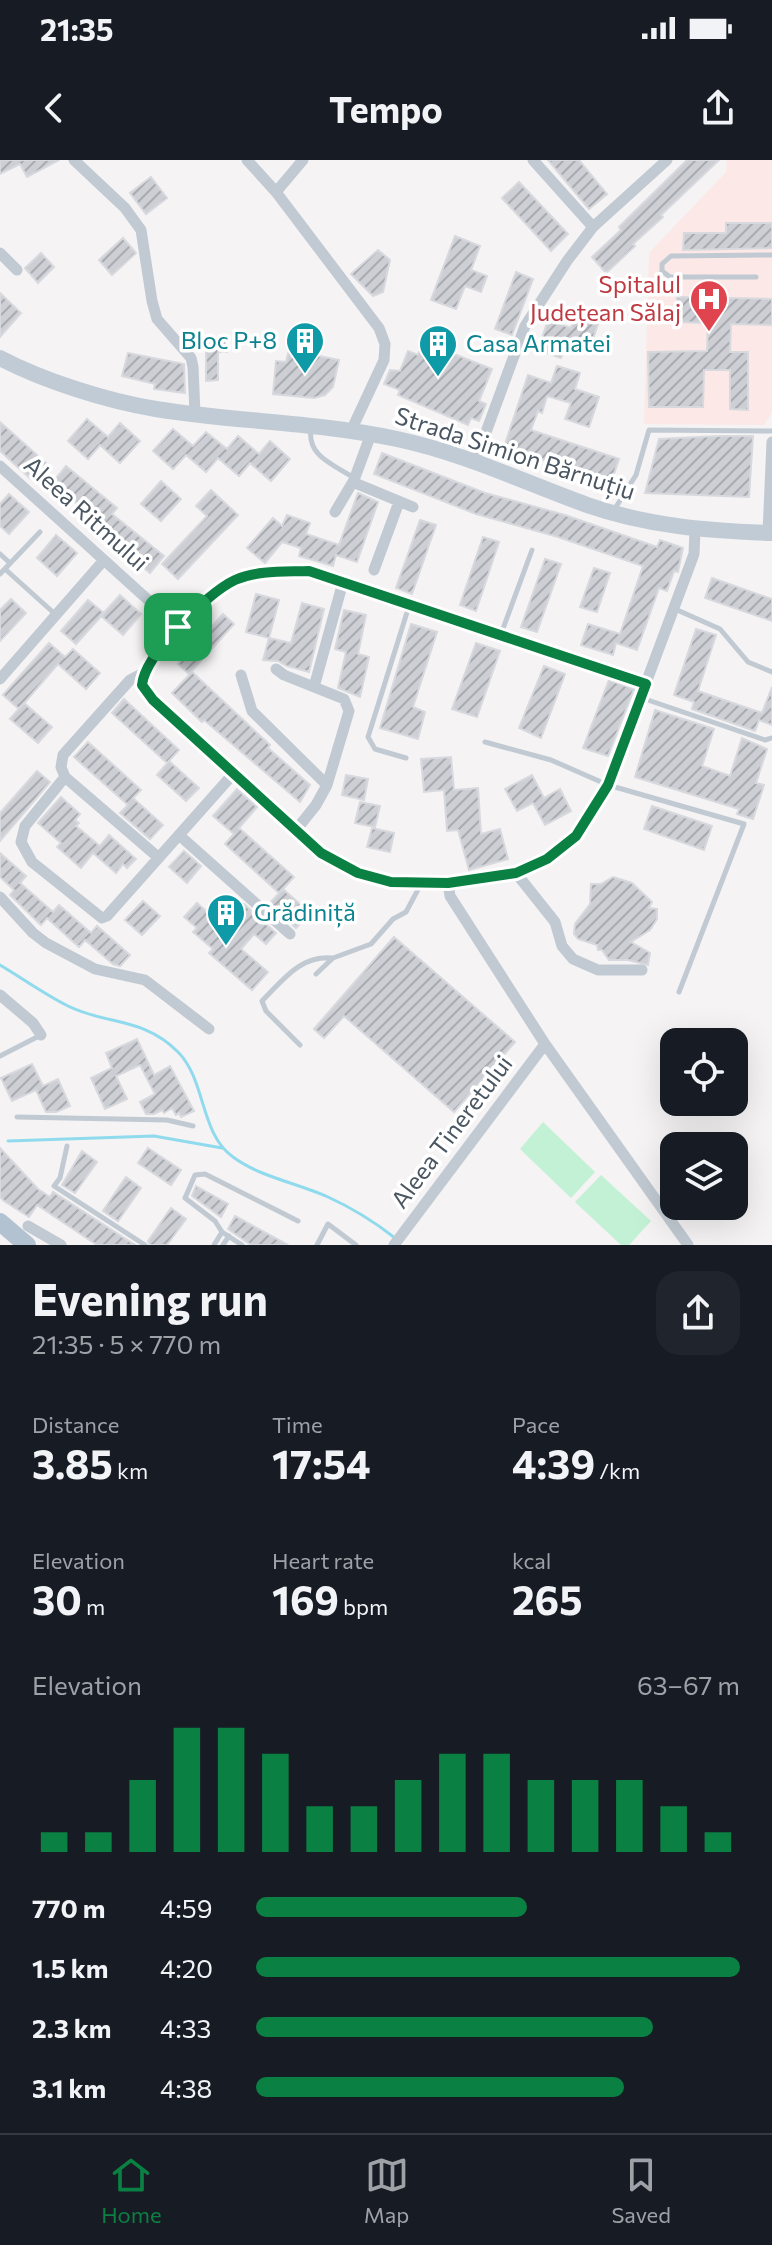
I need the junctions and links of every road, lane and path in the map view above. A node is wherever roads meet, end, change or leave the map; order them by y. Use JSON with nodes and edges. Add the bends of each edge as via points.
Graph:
{"nodes":[{"id":1,"x":74,"y":160,"type":"edge"},
{"id":2,"x":247,"y":160,"type":"edge"},
{"id":3,"x":303,"y":160,"type":"edge"},
{"id":4,"x":533,"y":160,"type":"edge"},
{"id":5,"x":667,"y":160,"type":"edge"},
{"id":6,"x":276,"y":192,"type":"junction"},
{"id":7,"x":593,"y":227,"type":"junction"},
{"id":8,"x":0,"y":253,"type":"edge"},
{"id":9,"x":772,"y":255,"type":"edge"},
{"id":10,"x":17,"y":270,"type":"dead end"},
{"id":11,"x":756,"y":277,"type":"dead end"},
{"id":12,"x":4,"y":361,"type":"edge"},
{"id":13,"x":195,"y":414,"type":"junction"},
{"id":14,"x":311,"y":427,"type":"junction"},
{"id":15,"x":351,"y":431,"type":"junction"},
{"id":16,"x":772,"y":431,"type":"edge"},
{"id":17,"x":371,"y":434,"type":"junction"},
{"id":18,"x":772,"y":442,"type":"edge"},
{"id":19,"x":475,"y":462,"type":"junction"},
{"id":20,"x":0,"y":466,"type":"edge"},
{"id":21,"x":772,"y":471,"type":"edge"},
{"id":22,"x":355,"y":478,"type":"junction"},
{"id":23,"x":399,"y":502,"type":"junction"},
{"id":24,"x":413,"y":507,"type":"dead end"},
{"id":25,"x":335,"y":512,"type":"dead end"},
{"id":26,"x":613,"y":513,"type":"junction"},
{"id":27,"x":695,"y":530,"type":"junction"},
{"id":28,"x":40,"y":532,"type":"dead end"},
{"id":29,"x":770,"y":533,"type":"edge"},
{"id":30,"x":532,"y":550,"type":"dead end"},
{"id":31,"x":0,"y":554,"type":"edge"},
{"id":32,"x":104,"y":560,"type":"junction"},
{"id":33,"x":10,"y":563,"type":"junction"},
{"id":34,"x":374,"y":570,"type":"dead end"},
{"id":35,"x":2,"y":572,"type":"edge"},
{"id":36,"x":343,"y":582,"type":"junction"},
{"id":37,"x":409,"y":605,"type":"junction"},
{"id":38,"x":674,"y":608,"type":"junction"},
{"id":39,"x":56,"y":615,"type":"junction"},
{"id":40,"x":178,"y":627,"type":"junction"},
{"id":41,"x":501,"y":635,"type":"junction"},
{"id":42,"x":276,"y":669,"type":"dead end"},
{"id":43,"x":772,"y":672,"type":"edge"},
{"id":44,"x":143,"y":673,"type":"junction"},
{"id":45,"x":241,"y":675,"type":"dead end"},
{"id":46,"x":0,"y":679,"type":"edge"},
{"id":47,"x":646,"y":684,"type":"junction"},
{"id":48,"x":314,"y":687,"type":"junction"},
{"id":49,"x":641,"y":698,"type":"junction"},
{"id":50,"x":772,"y":738,"type":"edge"},
{"id":51,"x":485,"y":742,"type":"dead end"},
{"id":52,"x":406,"y":758,"type":"dead end"},
{"id":53,"x":234,"y":773,"type":"junction"},
{"id":54,"x":65,"y":777,"type":"junction"},
{"id":55,"x":327,"y":785,"type":"junction"},
{"id":56,"x":608,"y":785,"type":"junction"},
{"id":57,"x":296,"y":830,"type":"junction"},
{"id":58,"x":179,"y":835,"type":"junction"},
{"id":59,"x":159,"y":858,"type":"junction"},
{"id":60,"x":516,"y":873,"type":"junction"},
{"id":61,"x":421,"y":883,"type":"junction"},
{"id":62,"x":448,"y":883,"type":"junction"},
{"id":63,"x":0,"y":897,"type":"edge"},
{"id":64,"x":290,"y":934,"type":"dead end"},
{"id":65,"x":333,"y":958,"type":"junction"},
{"id":66,"x":642,"y":970,"type":"dead end"},
{"id":67,"x":316,"y":974,"type":"dead end"},
{"id":68,"x":679,"y":992,"type":"dead end"},
{"id":69,"x":0,"y":995,"type":"edge"},
{"id":70,"x":209,"y":1029,"type":"dead end"},
{"id":71,"x":41,"y":1035,"type":"joint"},
{"id":72,"x":545,"y":1044,"type":"junction"},
{"id":73,"x":300,"y":1045,"type":"dead end"},
{"id":74,"x":0,"y":1056,"type":"edge"},
{"id":75,"x":17,"y":1117,"type":"dead end"},
{"id":76,"x":193,"y":1126,"type":"dead end"},
{"id":77,"x":67,"y":1146,"type":"dead end"},
{"id":78,"x":298,"y":1221,"type":"dead end"},
{"id":79,"x":0,"y":1222,"type":"edge"},
{"id":80,"x":222,"y":1232,"type":"junction"},
{"id":81,"x":18,"y":1234,"type":"edge"},
{"id":82,"x":229,"y":1236,"type":"junction"},
{"id":83,"x":61,"y":1245,"type":"edge"},
{"id":84,"x":145,"y":1245,"type":"edge"},
{"id":85,"x":214,"y":1245,"type":"edge"},
{"id":86,"x":223,"y":1245,"type":"edge"},
{"id":87,"x":242,"y":1245,"type":"edge"},
{"id":88,"x":317,"y":1245,"type":"edge"},
{"id":89,"x":356,"y":1245,"type":"edge"},
{"id":90,"x":394,"y":1245,"type":"edge"},
{"id":91,"x":688,"y":1245,"type":"edge"}],
"edges":[{"from":1,"to":13,"type":"street","via":[[141,230],[157,319],[191,358]]},
{"from":2,"to":6,"type":"street"},
{"from":3,"to":6,"type":"street"},
{"from":4,"to":7,"type":"street"},
{"from":5,"to":7,"type":"street"},
{"from":6,"to":15,"type":"street","via":[[379,328],[385,344],[384,360]]},
{"from":7,"to":19,"type":"street","via":[[525,326]]},
{"from":8,"to":10,"type":"street"},
{"from":9,"to":11,"type":"lane","via":[[671,256],[662,264],[670,277]]},
{"from":12,"to":13,"type":"street","name":"Strada Simion Bărnuțiu","via":[[112,399]]},
{"from":13,"to":14,"type":"street","name":"Strada Simion Bărnuțiu"},
{"from":14,"to":15,"type":"street","name":"Strada Simion Bărnuțiu"},
{"from":14,"to":22,"type":"lane","via":[[309,441],[316,452]]},
{"from":15,"to":17,"type":"street","name":"Strada Simion Bărnuțiu"},
{"from":16,"to":26,"type":"lane","via":[[649,430],[636,475]]},
{"from":17,"to":19,"type":"street","name":"Strada Simion Bărnuțiu"},
{"from":17,"to":22,"type":"street"},
{"from":18,"to":21,"type":"street"},
{"from":19,"to":26,"type":"street","name":"Strada Simion Bărnuțiu"},
{"from":20,"to":32,"type":"street","name":"Aleea Ritmului"},
{"from":21,"to":29,"type":"street"},
{"from":22,"to":23,"type":"street","via":[[359,487]]},
{"from":22,"to":25,"type":"street"},
{"from":23,"to":24,"type":"street"},
{"from":23,"to":34,"type":"street"},
{"from":26,"to":27,"type":"street","name":"Strada Simion Bărnuțiu"},
{"from":27,"to":29,"type":"street","name":"Strada Simion Bărnuțiu"},
{"from":27,"to":38,"type":"street","via":[[694,554]]},
{"from":28,"to":33,"type":"lane"},
{"from":30,"to":41,"type":"lane"},
{"from":31,"to":33,"type":"lane"},
{"from":32,"to":39,"type":"street"},
{"from":32,"to":40,"type":"street","name":"Aleea Ritmului"},
{"from":33,"to":35,"type":"lane"},
{"from":35,"to":39,"type":"lane"},
{"from":36,"to":37,"type":"street"},
{"from":36,"to":40,"type":"street","via":[[309,571],[253,575],[209,596]]},
{"from":36,"to":48,"type":"street"},
{"from":37,"to":41,"type":"street"},
{"from":37,"to":52,"type":"lane","via":[[368,737],[375,749]]},
{"from":38,"to":43,"type":"lane","via":[[720,629],[748,662]]},
{"from":38,"to":47,"type":"street"},
{"from":39,"to":46,"type":"street"},
{"from":40,"to":44,"type":"street"},
{"from":41,"to":47,"type":"street"},
{"from":42,"to":48,"type":"street"},
{"from":44,"to":53,"type":"street","via":[[142,685],[153,700]]},
{"from":44,"to":54,"type":"street","via":[[130,680],[63,755]]},
{"from":45,"to":55,"type":"street","via":[[252,711]]},
{"from":47,"to":49,"type":"street"},
{"from":48,"to":55,"type":"street","via":[[344,699],[349,711]]},
{"from":49,"to":50,"type":"lane"},
{"from":49,"to":56,"type":"street"},
{"from":51,"to":56,"type":"lane","via":[[551,760]]},
{"from":53,"to":57,"type":"street"},
{"from":53,"to":58,"type":"street"},
{"from":54,"to":59,"type":"street"},
{"from":54,"to":59,"type":"street","via":[[25,826],[21,842],[32,862],[99,918],[107,916]]},
{"from":55,"to":57,"type":"street"},
{"from":56,"to":60,"type":"street","via":[[576,836],[547,859]]},
{"from":56,"to":68,"type":"lane","via":[[744,824]]},
{"from":57,"to":61,"type":"street","via":[[321,853],[358,873]]},
{"from":58,"to":59,"type":"street"},
{"from":58,"to":64,"type":"street"},
{"from":60,"to":62,"type":"street"},
{"from":60,"to":66,"type":"street","via":[[555,922],[562,946],[573,959],[598,970]]},
{"from":61,"to":62,"type":"street"},
{"from":61,"to":65,"type":"lane","via":[[406,912],[371,944]]},
{"from":62,"to":72,"type":"street","via":[[450,896]]},
{"from":63,"to":70,"type":"street","via":[[46,943],[95,969],[145,980]]},
{"from":65,"to":67,"type":"lane"},
{"from":65,"to":73,"type":"lane","via":[[317,957],[298,965],[262,1001]]},
{"from":69,"to":71,"type":"street"},
{"from":71,"to":74,"type":"lane"},
{"from":72,"to":90,"type":"street","name":"Aleea Tineretului"},
{"from":72,"to":91,"type":"street"},
{"from":75,"to":76,"type":"lane","via":[[167,1120]]},
{"from":77,"to":84,"type":"lane","via":[[54,1186]]},
{"from":78,"to":80,"type":"lane","via":[[205,1174],[195,1175],[185,1198]]},
{"from":79,"to":81,"type":"main road"},
{"from":80,"to":82,"type":"lane"},
{"from":80,"to":85,"type":"lane"},
{"from":81,"to":83,"type":"street"},
{"from":82,"to":86,"type":"lane"},
{"from":82,"to":87,"type":"lane"},
{"from":88,"to":89,"type":"lane","via":[[328,1224]]}]}
